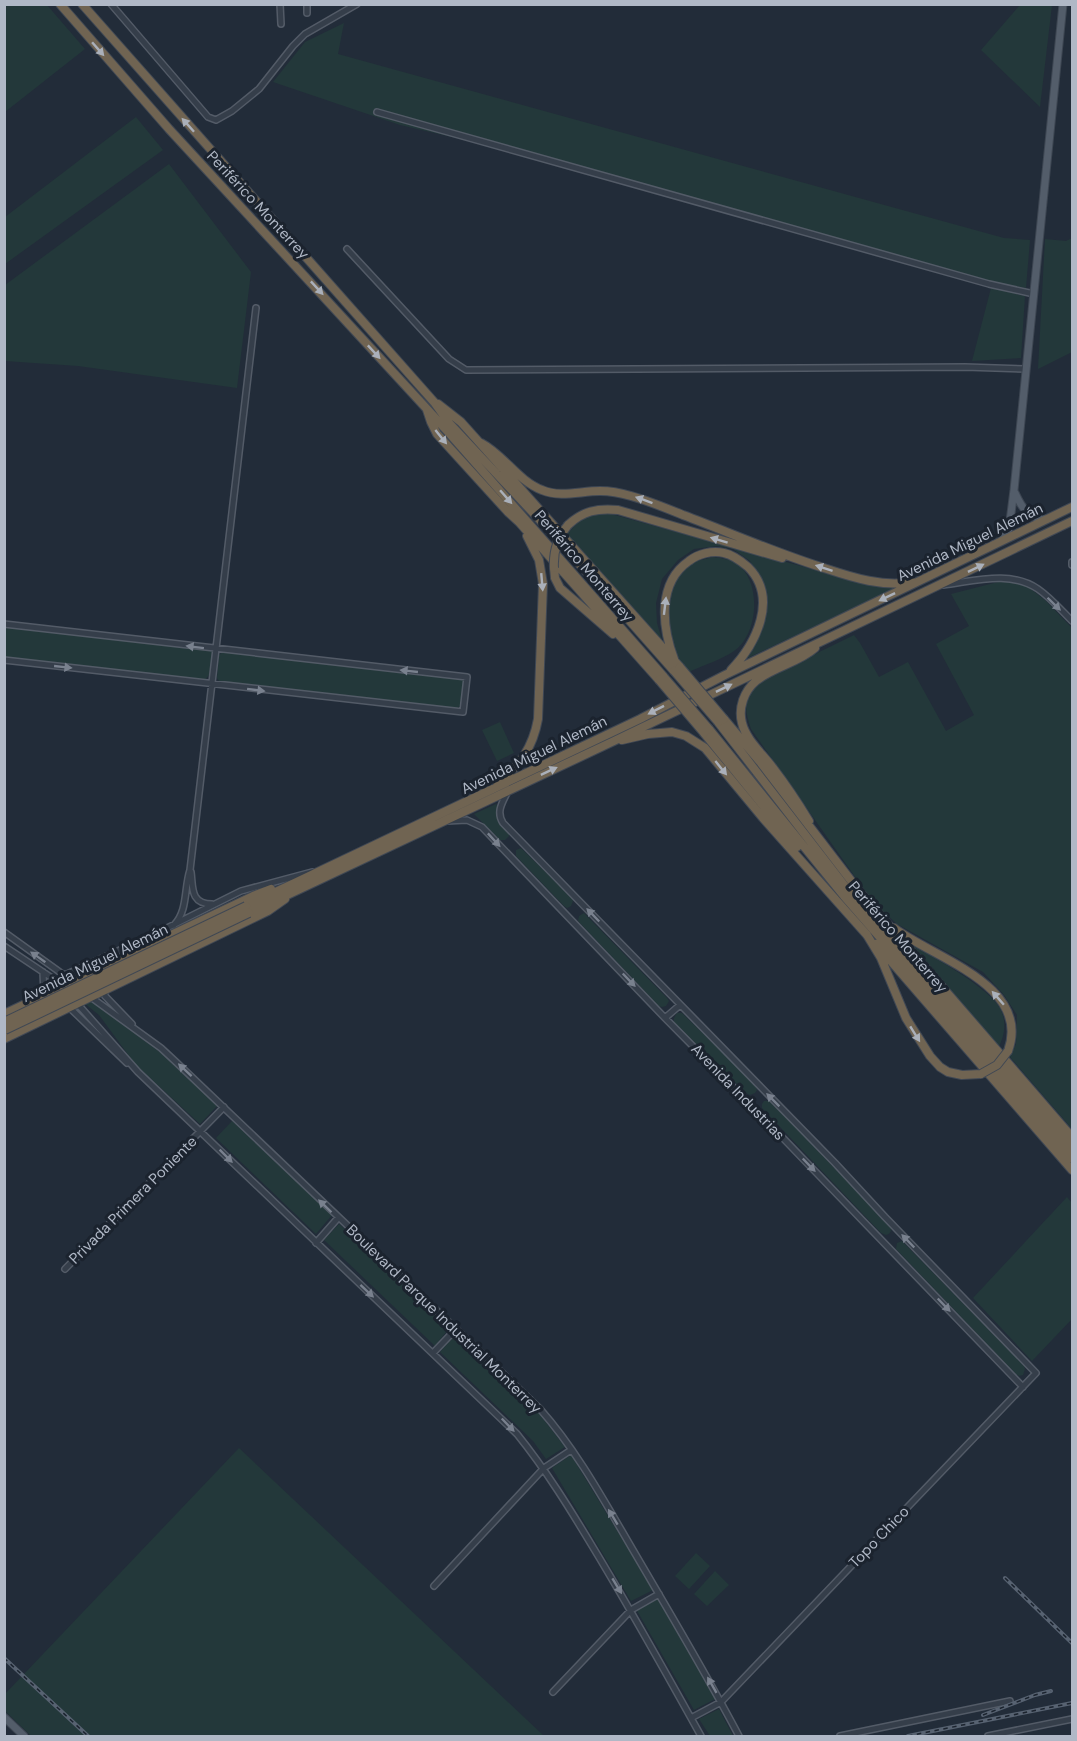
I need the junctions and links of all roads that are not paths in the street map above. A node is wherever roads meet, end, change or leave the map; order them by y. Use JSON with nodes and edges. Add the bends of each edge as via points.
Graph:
{"nodes":[{"id":1,"x":60,"y":4,"type":"edge"},
{"id":2,"x":82,"y":4,"type":"edge"},
{"id":3,"x":111,"y":4,"type":"edge"},
{"id":4,"x":280,"y":4,"type":"edge"},
{"id":5,"x":307,"y":4,"type":"edge"},
{"id":6,"x":357,"y":4,"type":"edge"},
{"id":7,"x":1063,"y":4,"type":"edge"},
{"id":8,"x":307,"y":13,"type":"dead end"},
{"id":9,"x":281,"y":24,"type":"dead end"},
{"id":10,"x":377,"y":112,"type":"dead end"},
{"id":11,"x":346,"y":249,"type":"dead end"},
{"id":12,"x":1034,"y":294,"type":"junction"},
{"id":13,"x":256,"y":308,"type":"dead end"},
{"id":14,"x":1026,"y":369,"type":"junction"},
{"id":15,"x":434,"y":402,"type":"junction"},
{"id":16,"x":427,"y":409,"type":"junction"},
{"id":17,"x":481,"y":444,"type":"junction"},
{"id":18,"x":1014,"y":490,"type":"junction"},
{"id":19,"x":1072,"y":507,"type":"edge"},
{"id":20,"x":508,"y":512,"type":"junction"},
{"id":21,"x":1047,"y":519,"type":"junction"},
{"id":22,"x":1072,"y":521,"type":"edge"},
{"id":23,"x":997,"y":544,"type":"junction"},
{"id":24,"x":796,"y":559,"type":"junction"},
{"id":25,"x":922,"y":580,"type":"junction"},
{"id":26,"x":941,"y":585,"type":"junction"},
{"id":27,"x":1072,"y":621,"type":"edge"},
{"id":28,"x":4,"y":624,"type":"edge"},
{"id":29,"x":820,"y":642,"type":"junction"},
{"id":30,"x":216,"y":649,"type":"junction"},
{"id":31,"x":633,"y":650,"type":"junction"},
{"id":32,"x":4,"y":660,"type":"edge"},
{"id":33,"x":676,"y":667,"type":"junction"},
{"id":34,"x":725,"y":675,"type":"junction"},
{"id":35,"x":662,"y":679,"type":"junction"},
{"id":36,"x":211,"y":684,"type":"junction"},
{"id":37,"x":721,"y":720,"type":"junction"},
{"id":38,"x":706,"y":731,"type":"junction"},
{"id":39,"x":614,"y":741,"type":"junction"},
{"id":40,"x":507,"y":791,"type":"junction"},
{"id":41,"x":479,"y":796,"type":"junction"},
{"id":42,"x":443,"y":821,"type":"junction"},
{"id":43,"x":835,"y":860,"type":"junction"},
{"id":44,"x":190,"y":870,"type":"junction"},
{"id":45,"x":319,"y":871,"type":"junction"},
{"id":46,"x":296,"y":882,"type":"junction"},
{"id":47,"x":828,"y":889,"type":"junction"},
{"id":48,"x":287,"y":895,"type":"junction"},
{"id":49,"x":220,"y":902,"type":"junction"},
{"id":50,"x":248,"y":909,"type":"junction"},
{"id":51,"x":882,"y":917,"type":"junction"},
{"id":52,"x":174,"y":925,"type":"junction"},
{"id":53,"x":4,"y":932,"type":"edge"},
{"id":54,"x":867,"y":935,"type":"junction"},
{"id":55,"x":151,"y":936,"type":"junction"},
{"id":56,"x":4,"y":946,"type":"edge"},
{"id":57,"x":136,"y":952,"type":"junction"},
{"id":58,"x":96,"y":970,"type":"junction"},
{"id":59,"x":44,"y":972,"type":"junction"},
{"id":60,"x":65,"y":975,"type":"junction"},
{"id":61,"x":73,"y":981,"type":"junction"},
{"id":62,"x":62,"y":986,"type":"junction"},
{"id":63,"x":106,"y":989,"type":"junction"},
{"id":64,"x":44,"y":995,"type":"junction"},
{"id":65,"x":90,"y":997,"type":"junction"},
{"id":66,"x":74,"y":1005,"type":"junction"},
{"id":67,"x":680,"y":1005,"type":"junction"},
{"id":68,"x":4,"y":1014,"type":"edge"},
{"id":69,"x":57,"y":1014,"type":"junction"},
{"id":70,"x":665,"y":1018,"type":"junction"},
{"id":71,"x":4,"y":1022,"type":"edge"},
{"id":72,"x":5,"y":1030,"type":"edge"},
{"id":73,"x":146,"y":1037,"type":"junction"},
{"id":74,"x":4,"y":1039,"type":"edge"},
{"id":75,"x":224,"y":1107,"type":"junction"},
{"id":76,"x":201,"y":1131,"type":"junction"},
{"id":77,"x":1072,"y":1137,"type":"edge"},
{"id":78,"x":1072,"y":1148,"type":"edge"},
{"id":79,"x":1072,"y":1158,"type":"edge"},
{"id":80,"x":1072,"y":1170,"type":"edge"},
{"id":81,"x":338,"y":1218,"type":"junction"},
{"id":82,"x":316,"y":1243,"type":"junction"},
{"id":83,"x":65,"y":1269,"type":"dead end"},
{"id":84,"x":456,"y":1329,"type":"junction"},
{"id":85,"x":433,"y":1353,"type":"junction"},
{"id":86,"x":1036,"y":1373,"type":"joint"},
{"id":87,"x":1023,"y":1387,"type":"junction"},
{"id":88,"x":571,"y":1450,"type":"junction"},
{"id":89,"x":544,"y":1468,"type":"junction"},
{"id":90,"x":434,"y":1586,"type":"dead end"},
{"id":91,"x":659,"y":1594,"type":"junction"},
{"id":92,"x":631,"y":1610,"type":"junction"},
{"id":93,"x":554,"y":1692,"type":"dead end"},
{"id":94,"x":1010,"y":1701,"type":"dead end"},
{"id":95,"x":722,"y":1702,"type":"junction"},
{"id":96,"x":691,"y":1718,"type":"junction"},
{"id":97,"x":4,"y":1719,"type":"edge"},
{"id":98,"x":1072,"y":1719,"type":"edge"},
{"id":99,"x":22,"y":1737,"type":"edge"},
{"id":100,"x":701,"y":1737,"type":"edge"},
{"id":101,"x":740,"y":1737,"type":"edge"},
{"id":102,"x":840,"y":1737,"type":"edge"},
{"id":103,"x":988,"y":1737,"type":"edge"}],
"edges":[{"from":1,"to":16,"type":"highway","name":"Periférico Monterrey","one_way":true,"via":[[169,129]]},
{"from":15,"to":2,"type":"highway","name":"Periférico Monterrey","one_way":true},
{"from":3,"to":6,"type":"street","via":[[208,117],[216,120],[259,89],[305,34]]},
{"from":4,"to":9,"type":"street"},
{"from":5,"to":8,"type":"street"},
{"from":7,"to":12,"type":"main road"},
{"from":10,"to":12,"type":"street"},
{"from":11,"to":14,"type":"street","via":[[449,359],[466,370]]},
{"from":12,"to":14,"type":"main road"},
{"from":13,"to":30,"type":"street"},
{"from":14,"to":18,"type":"main road"},
{"from":15,"to":17,"type":"highway","via":[[456,417]]},
{"from":15,"to":33,"type":"highway","name":"Periférico Monterrey","via":[[449,423]]},
{"from":16,"to":20,"type":"highway","one_way":true,"via":[[438,434]]},
{"from":16,"to":35,"type":"highway","name":"Periférico Monterrey","one_way":true},
{"from":24,"to":17,"type":"highway","one_way":true,"via":[[637,497],[542,490]]},
{"from":17,"to":33,"type":"highway"},
{"from":18,"to":21,"type":"main road","via":[[1026,512]]},
{"from":18,"to":23,"type":"main road","via":[[1009,529]]},
{"from":19,"to":21,"type":"highway","name":"Avenida Miguel Alemán"},
{"from":20,"to":31,"type":"highway"},
{"from":20,"to":41,"type":"highway","one_way":true,"via":[[532,544],[541,568],[538,719],[521,761]]},
{"from":21,"to":23,"type":"highway","name":"Avenida Miguel Alemán"},
{"from":26,"to":22,"type":"highway","name":"Avenida Miguel Alemán","one_way":true},
{"from":23,"to":25,"type":"highway","name":"Avenida Miguel Alemán"},
{"from":25,"to":24,"type":"highway","one_way":true,"via":[[900,584],[877,582]]},
{"from":24,"to":31,"type":"highway","one_way":true,"bridge":true,"via":[[618,510],[586,512],[568,525],[556,545],[555,578],[560,588]]},
{"from":25,"to":34,"type":"highway","name":"Avenida Miguel Alemán","one_way":true},
{"from":26,"to":27,"type":"street","one_way":true,"via":[[1000,578],[1025,582]]},
{"from":26,"to":29,"type":"highway","name":"Avenida Miguel Alemán"},
{"from":30,"to":28,"type":"street","one_way":true},
{"from":39,"to":29,"type":"highway","name":"Avenida Miguel Alemán","one_way":true},
{"from":29,"to":43,"type":"highway","via":[[806,655],[754,682],[745,694],[741,716],[748,736]]},
{"from":30,"to":36,"type":"street"},
{"from":36,"to":30,"type":"street","one_way":true,"via":[[464,712],[468,677]]},
{"from":31,"to":35,"type":"highway"},
{"from":32,"to":36,"type":"street","one_way":true},
{"from":33,"to":34,"type":"highway","one_way":true,"via":[[664,617],[673,577],[693,558],[724,553],[738,559],[755,575],[762,599],[756,633],[745,654]]},
{"from":33,"to":37,"type":"highway","name":"Periférico Monterrey","bridge":true},
{"from":34,"to":41,"type":"highway","name":"Avenida Miguel Alemán","one_way":true},
{"from":35,"to":38,"type":"highway","name":"Periférico Monterrey","bridge":true},
{"from":36,"to":44,"type":"street"},
{"from":37,"to":43,"type":"highway","via":[[753,754]]},
{"from":37,"to":78,"type":"highway","name":"Periférico Monterrey","via":[[847,889]]},
{"from":38,"to":47,"type":"highway"},
{"from":38,"to":79,"type":"highway","name":"Periférico Monterrey"},
{"from":40,"to":39,"type":"highway","name":"Avenida Miguel Alemán","one_way":true},
{"from":39,"to":47,"type":"highway","one_way":true,"via":[[664,732],[700,743]]},
{"from":40,"to":42,"type":"highway","name":"Avenida Miguel Alemán"},
{"from":67,"to":40,"type":"street","name":"Avenida Industrias","one_way":true,"via":[[502,821],[499,808]]},
{"from":41,"to":45,"type":"highway","name":"Avenida Miguel Alemán"},
{"from":42,"to":48,"type":"highway","name":"Avenida Miguel Alemán"},
{"from":42,"to":70,"type":"street","name":"Avenida Industrias","one_way":true,"via":[[467,820],[482,827]]},
{"from":43,"to":51,"type":"highway"},
{"from":44,"to":49,"type":"street","via":[[197,899],[207,904]]},
{"from":44,"to":52,"type":"street","via":[[183,913]]},
{"from":45,"to":46,"type":"highway","name":"Avenida Miguel Alemán"},
{"from":45,"to":49,"type":"street","via":[[253,887]]},
{"from":46,"to":50,"type":"highway","name":"Avenida Miguel Alemán"},
{"from":46,"to":57,"type":"highway","via":[[253,896]]},
{"from":47,"to":54,"type":"highway"},
{"from":48,"to":50,"type":"highway","name":"Avenida Miguel Alemán"},
{"from":48,"to":63,"type":"highway","via":[[268,911]]},
{"from":49,"to":52,"type":"street"},
{"from":50,"to":71,"type":"highway","name":"Avenida Miguel Alemán","bridge":true},
{"from":50,"to":72,"type":"highway","name":"Avenida Miguel Alemán","bridge":true},
{"from":54,"to":51,"type":"highway","one_way":true,"bridge":true,"via":[[906,1018],[940,1067],[963,1075],[981,1074],[997,1065],[1008,1051],[1012,1034],[1011,1018],[1004,1005],[970,973],[905,936]]},
{"from":51,"to":77,"type":"highway"},
{"from":52,"to":55,"type":"street"},
{"from":60,"to":53,"type":"street","name":"Boulevard Parque Industrial Monterrey","one_way":true},
{"from":54,"to":80,"type":"highway"},
{"from":55,"to":57,"type":"street"},
{"from":55,"to":60,"type":"street"},
{"from":56,"to":59,"type":"street","name":"Boulevard Parque Industrial Monterrey"},
{"from":57,"to":58,"type":"highway"},
{"from":58,"to":61,"type":"highway"},
{"from":58,"to":63,"type":"highway","via":[[92,984]]},
{"from":59,"to":62,"type":"street","name":"Boulevard Parque Industrial Monterrey"},
{"from":59,"to":64,"type":"street"},
{"from":60,"to":61,"type":"street","name":"Boulevard Parque Industrial Monterrey"},
{"from":61,"to":62,"type":"highway"},
{"from":61,"to":65,"type":"street","name":"Boulevard Parque Industrial Monterrey"},
{"from":62,"to":64,"type":"highway"},
{"from":62,"to":66,"type":"street","name":"Boulevard Parque Industrial Monterrey"},
{"from":63,"to":65,"type":"highway"},
{"from":63,"to":73,"type":"street","via":[[105,996]]},
{"from":64,"to":68,"type":"highway"},
{"from":64,"to":69,"type":"highway","via":[[53,1002]]},
{"from":65,"to":66,"type":"highway"},
{"from":65,"to":73,"type":"street","name":"Boulevard Parque Industrial Monterrey"},
{"from":66,"to":69,"type":"highway"},
{"from":66,"to":76,"type":"street","name":"Boulevard Parque Industrial Monterrey","via":[[120,1058]]},
{"from":67,"to":70,"type":"street"},
{"from":86,"to":67,"type":"street","name":"Avenida Industrias","one_way":true},
{"from":69,"to":74,"type":"highway"},
{"from":70,"to":87,"type":"street","name":"Avenida Industrias","one_way":true},
{"from":75,"to":73,"type":"street","name":"Boulevard Parque Industrial Monterrey","one_way":true},
{"from":75,"to":76,"type":"street","name":"Privada Primera Poniente"},
{"from":81,"to":75,"type":"street","name":"Boulevard Parque Industrial Monterrey","one_way":true},
{"from":76,"to":82,"type":"street","name":"Boulevard Parque Industrial Monterrey","one_way":true},
{"from":76,"to":83,"type":"street","name":"Privada Primera Poniente"},
{"from":81,"to":82,"type":"street"},
{"from":81,"to":84,"type":"street","name":"Boulevard Parque Industrial Monterrey"},
{"from":82,"to":85,"type":"street","name":"Boulevard Parque Industrial Monterrey","one_way":true},
{"from":84,"to":85,"type":"street"},
{"from":84,"to":88,"type":"street","name":"Boulevard Parque Industrial Monterrey","via":[[540,1409]]},
{"from":85,"to":89,"type":"street","name":"Boulevard Parque Industrial Monterrey","one_way":true,"via":[[508,1425]]},
{"from":86,"to":87,"type":"street","name":"Topo Chico"},
{"from":87,"to":95,"type":"street","name":"Topo Chico"},
{"from":88,"to":89,"type":"street"},
{"from":91,"to":88,"type":"street","name":"Boulevard Parque Industrial Monterrey","one_way":true},
{"from":89,"to":90,"type":"street"},
{"from":89,"to":92,"type":"street","name":"Boulevard Parque Industrial Monterrey","one_way":true},
{"from":91,"to":92,"type":"street"},
{"from":95,"to":91,"type":"street","name":"Boulevard Parque Industrial Monterrey","one_way":true},
{"from":92,"to":93,"type":"street"},
{"from":92,"to":96,"type":"street","name":"Boulevard Parque Industrial Monterrey"},
{"from":94,"to":102,"type":"street"},
{"from":95,"to":96,"type":"street","name":"Topo Chico"},
{"from":95,"to":101,"type":"street","name":"Boulevard Parque Industrial Monterrey"},
{"from":96,"to":100,"type":"street","name":"Boulevard Parque Industrial Monterrey"},
{"from":97,"to":99,"type":"main road"},
{"from":98,"to":103,"type":"street"}]}
